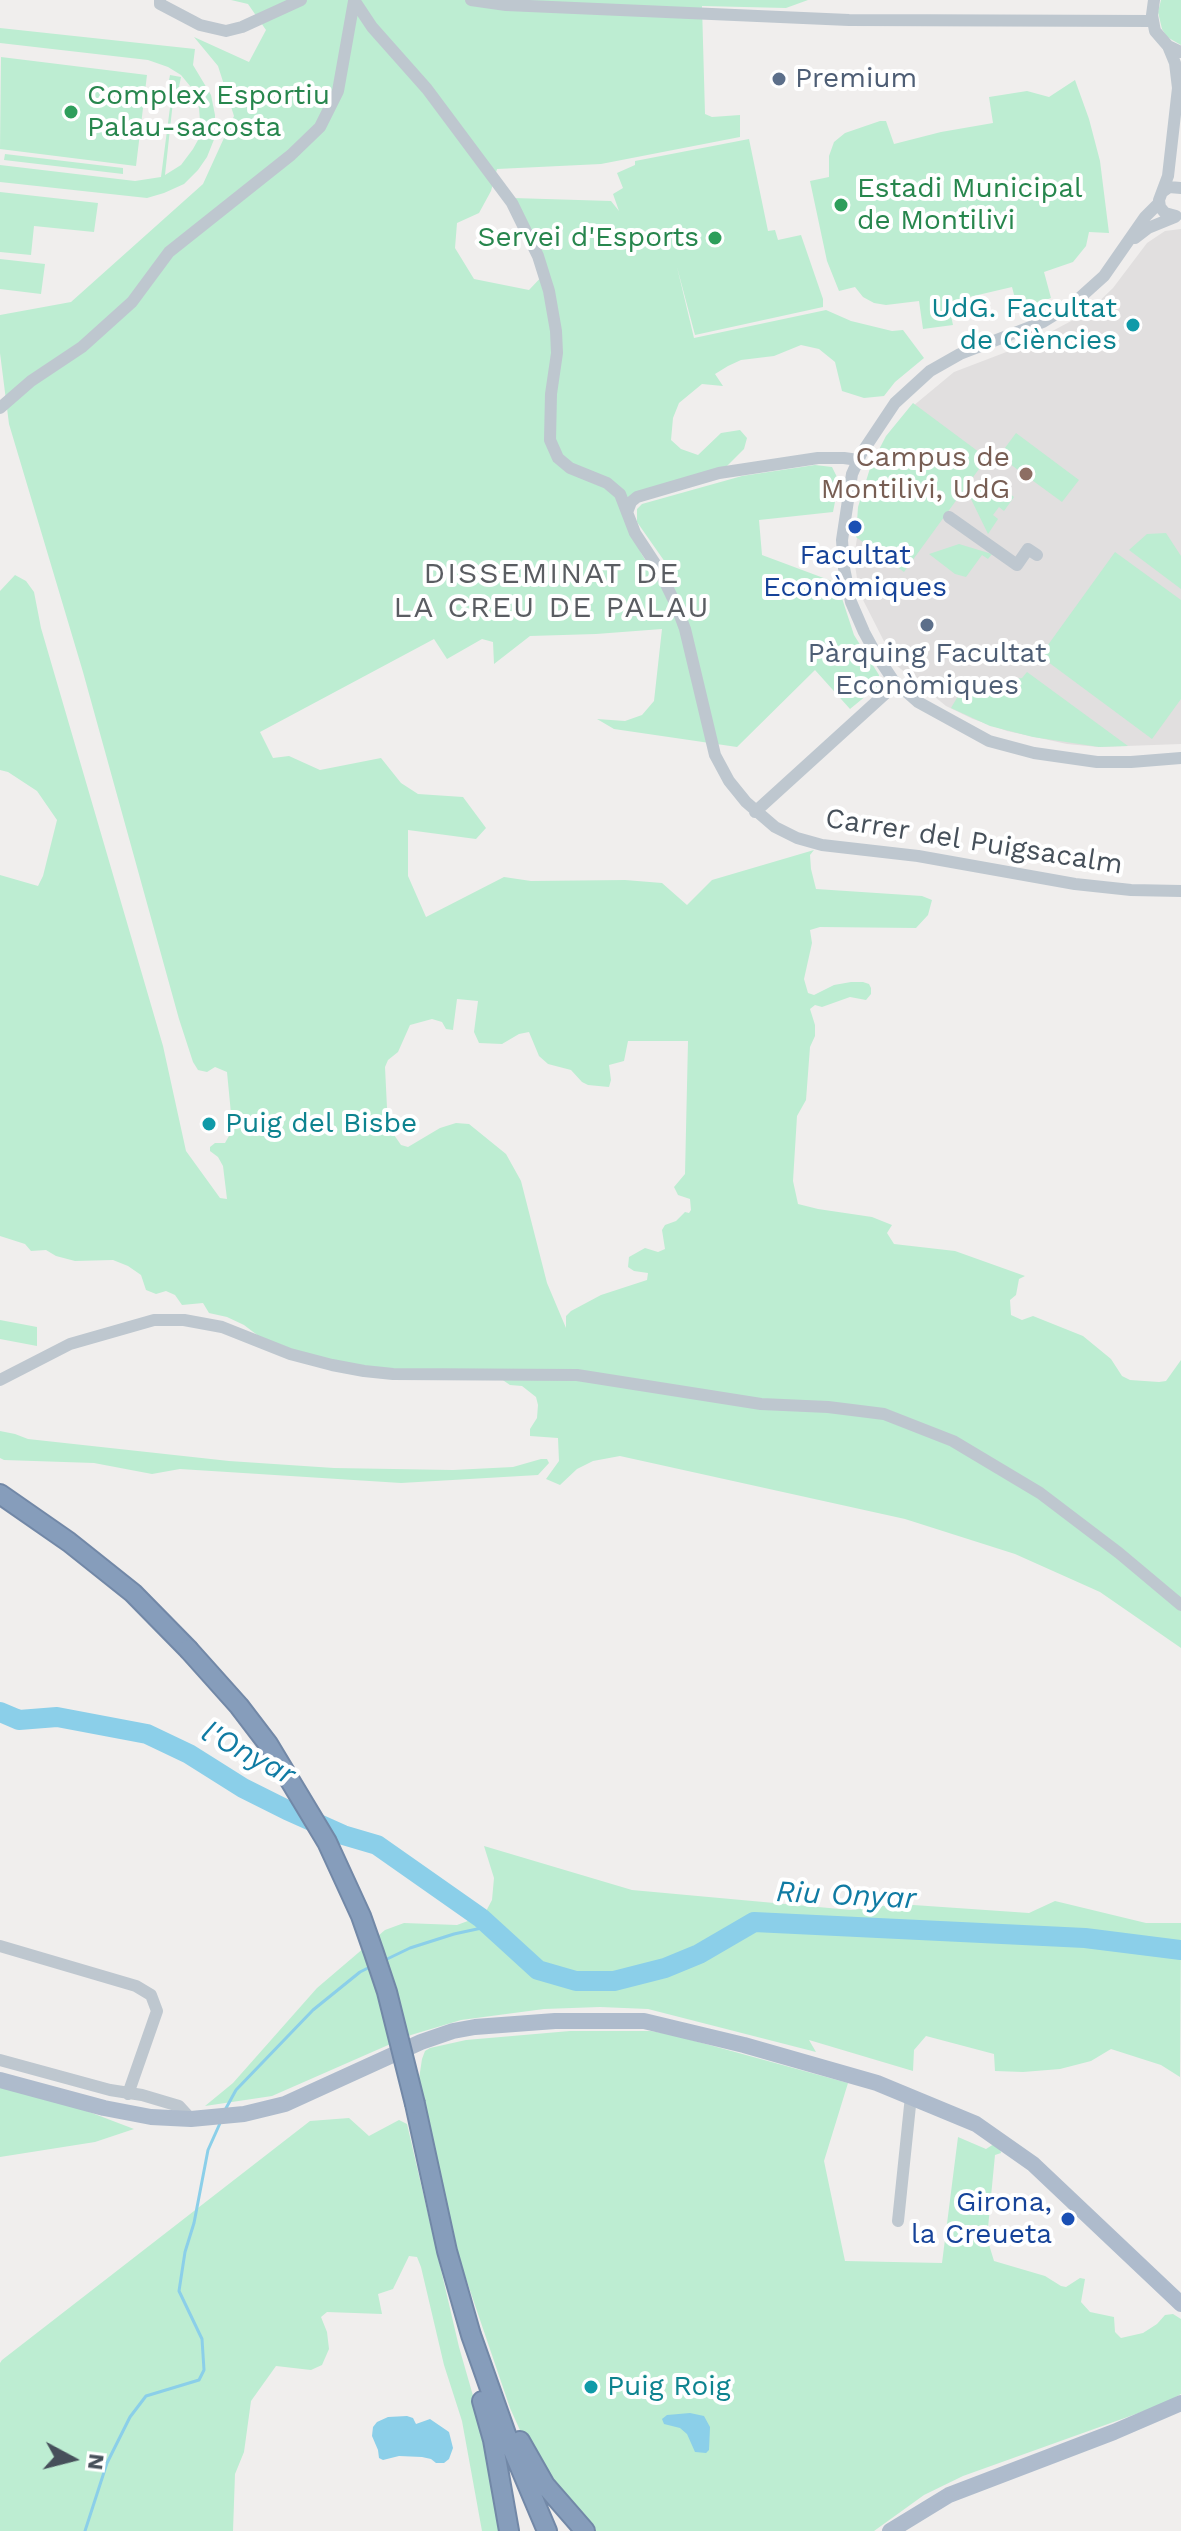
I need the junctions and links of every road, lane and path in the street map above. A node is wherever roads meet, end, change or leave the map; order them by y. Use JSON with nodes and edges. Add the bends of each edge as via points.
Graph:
{"nodes":[{"id":1,"x":160,"y":0,"type":"edge"},
{"id":2,"x":301,"y":0,"type":"edge"},
{"id":3,"x":354,"y":0,"type":"edge"},
{"id":4,"x":471,"y":0,"type":"edge"},
{"id":5,"x":1154,"y":0,"type":"edge"},
{"id":6,"x":1152,"y":21,"type":"junction"},
{"id":7,"x":1175,"y":49,"type":"edge"},
{"id":8,"x":1181,"y":188,"type":"edge"},
{"id":9,"x":1160,"y":198,"type":"junction"},
{"id":10,"x":1179,"y":215,"type":"edge"},
{"id":11,"x":1126,"y":245,"type":"junction"},
{"id":12,"x":0,"y":408,"type":"edge"},
{"id":13,"x":858,"y":460,"type":"junction"},
{"id":14,"x":628,"y":510,"type":"junction"},
{"id":15,"x":949,"y":517,"type":"dead end"},
{"id":16,"x":1037,"y":555,"type":"dead end"},
{"id":17,"x":897,"y":683,"type":"junction"},
{"id":18,"x":1181,"y":758,"type":"edge"},
{"id":19,"x":755,"y":812,"type":"junction"},
{"id":20,"x":1181,"y":891,"type":"edge"},
{"id":21,"x":0,"y":1380,"type":"edge"},
{"id":22,"x":0,"y":1494,"type":"edge"},
{"id":23,"x":1181,"y":1605,"type":"edge"},
{"id":24,"x":0,"y":1946,"type":"edge"},
{"id":25,"x":0,"y":2060,"type":"edge"},
{"id":26,"x":0,"y":2080,"type":"edge"},
{"id":27,"x":128,"y":2094,"type":"junction"},
{"id":28,"x":911,"y":2096,"type":"junction"},
{"id":29,"x":191,"y":2119,"type":"junction"},
{"id":30,"x":898,"y":2221,"type":"dead end"},
{"id":31,"x":1178,"y":2295,"type":"edge"},
{"id":32,"x":466,"y":2320,"type":"junction"},
{"id":33,"x":475,"y":2349,"type":"junction"},
{"id":34,"x":1181,"y":2403,"type":"edge"},
{"id":35,"x":509,"y":2531,"type":"edge"},
{"id":36,"x":547,"y":2531,"type":"edge"},
{"id":37,"x":585,"y":2531,"type":"edge"},
{"id":38,"x":890,"y":2531,"type":"edge"}],
"edges":[{"from":1,"to":2,"type":"street","via":[[200,25],[226,31]]},
{"from":3,"to":12,"type":"street","via":[[338,91],[320,127],[169,252],[132,302],[82,347]]},
{"from":3,"to":14,"type":"street","name":"Carrer del Puigsacalm","via":[[512,203],[538,256],[552,304],[557,353],[550,440],[558,458],[607,483]]},
{"from":4,"to":6,"type":"street","via":[[849,20]]},
{"from":5,"to":6,"type":"street"},
{"from":6,"to":7,"type":"street","via":[[1159,37]]},
{"from":7,"to":9,"type":"street","via":[[1178,88],[1172,153]]},
{"from":8,"to":9,"type":"street","via":[[1169,187]]},
{"from":9,"to":10,"type":"street","via":[[1165,213]]},
{"from":9,"to":11,"type":"street"},
{"from":10,"to":11,"type":"street"},
{"from":11,"to":13,"type":"street","via":[[1104,276],[1074,303],[930,371],[895,403]]},
{"from":13,"to":14,"type":"street","via":[[818,458],[723,472],[637,497]]},
{"from":13,"to":17,"type":"street","via":[[845,508],[844,568],[864,632]]},
{"from":14,"to":19,"type":"street","name":"Carrer del Puigsacalm","via":[[680,617],[715,755]]},
{"from":15,"to":16,"type":"street","via":[[1019,570],[1028,549]]},
{"from":17,"to":18,"type":"street","via":[[918,702],[989,741],[1097,762]]},
{"from":17,"to":19,"type":"street"},
{"from":19,"to":20,"type":"street","name":"Carrer del Puigsacalm","via":[[797,838],[822,845],[1075,884]]},
{"from":21,"to":23,"type":"street","via":[[70,1344],[154,1320],[184,1320],[364,1371],[577,1375],[761,1404],[884,1414],[953,1441],[1040,1493]]},
{"from":22,"to":32,"type":"highway","bridge":true,"via":[[133,1593],[188,1649],[268,1744],[327,1842],[378,1966]]},
{"from":24,"to":27,"type":"street","via":[[151,1995],[157,2011]]},
{"from":25,"to":27,"type":"street"},
{"from":26,"to":29,"type":"main road","via":[[104,2108]]},
{"from":27,"to":29,"type":"street","via":[[179,2106]]},
{"from":28,"to":29,"type":"main road","via":[[731,2041],[644,2021],[609,2019],[453,2031],[285,2104]]},
{"from":28,"to":30,"type":"street"},
{"from":28,"to":31,"type":"main road","via":[[976,2124],[1033,2164]]},
{"from":32,"to":33,"type":"highway"},
{"from":32,"to":35,"type":"highway"},
{"from":33,"to":36,"type":"highway"},
{"from":33,"to":37,"type":"highway","via":[[492,2374],[536,2472]]},
{"from":34,"to":38,"type":"main road","via":[[949,2495]]}]}
